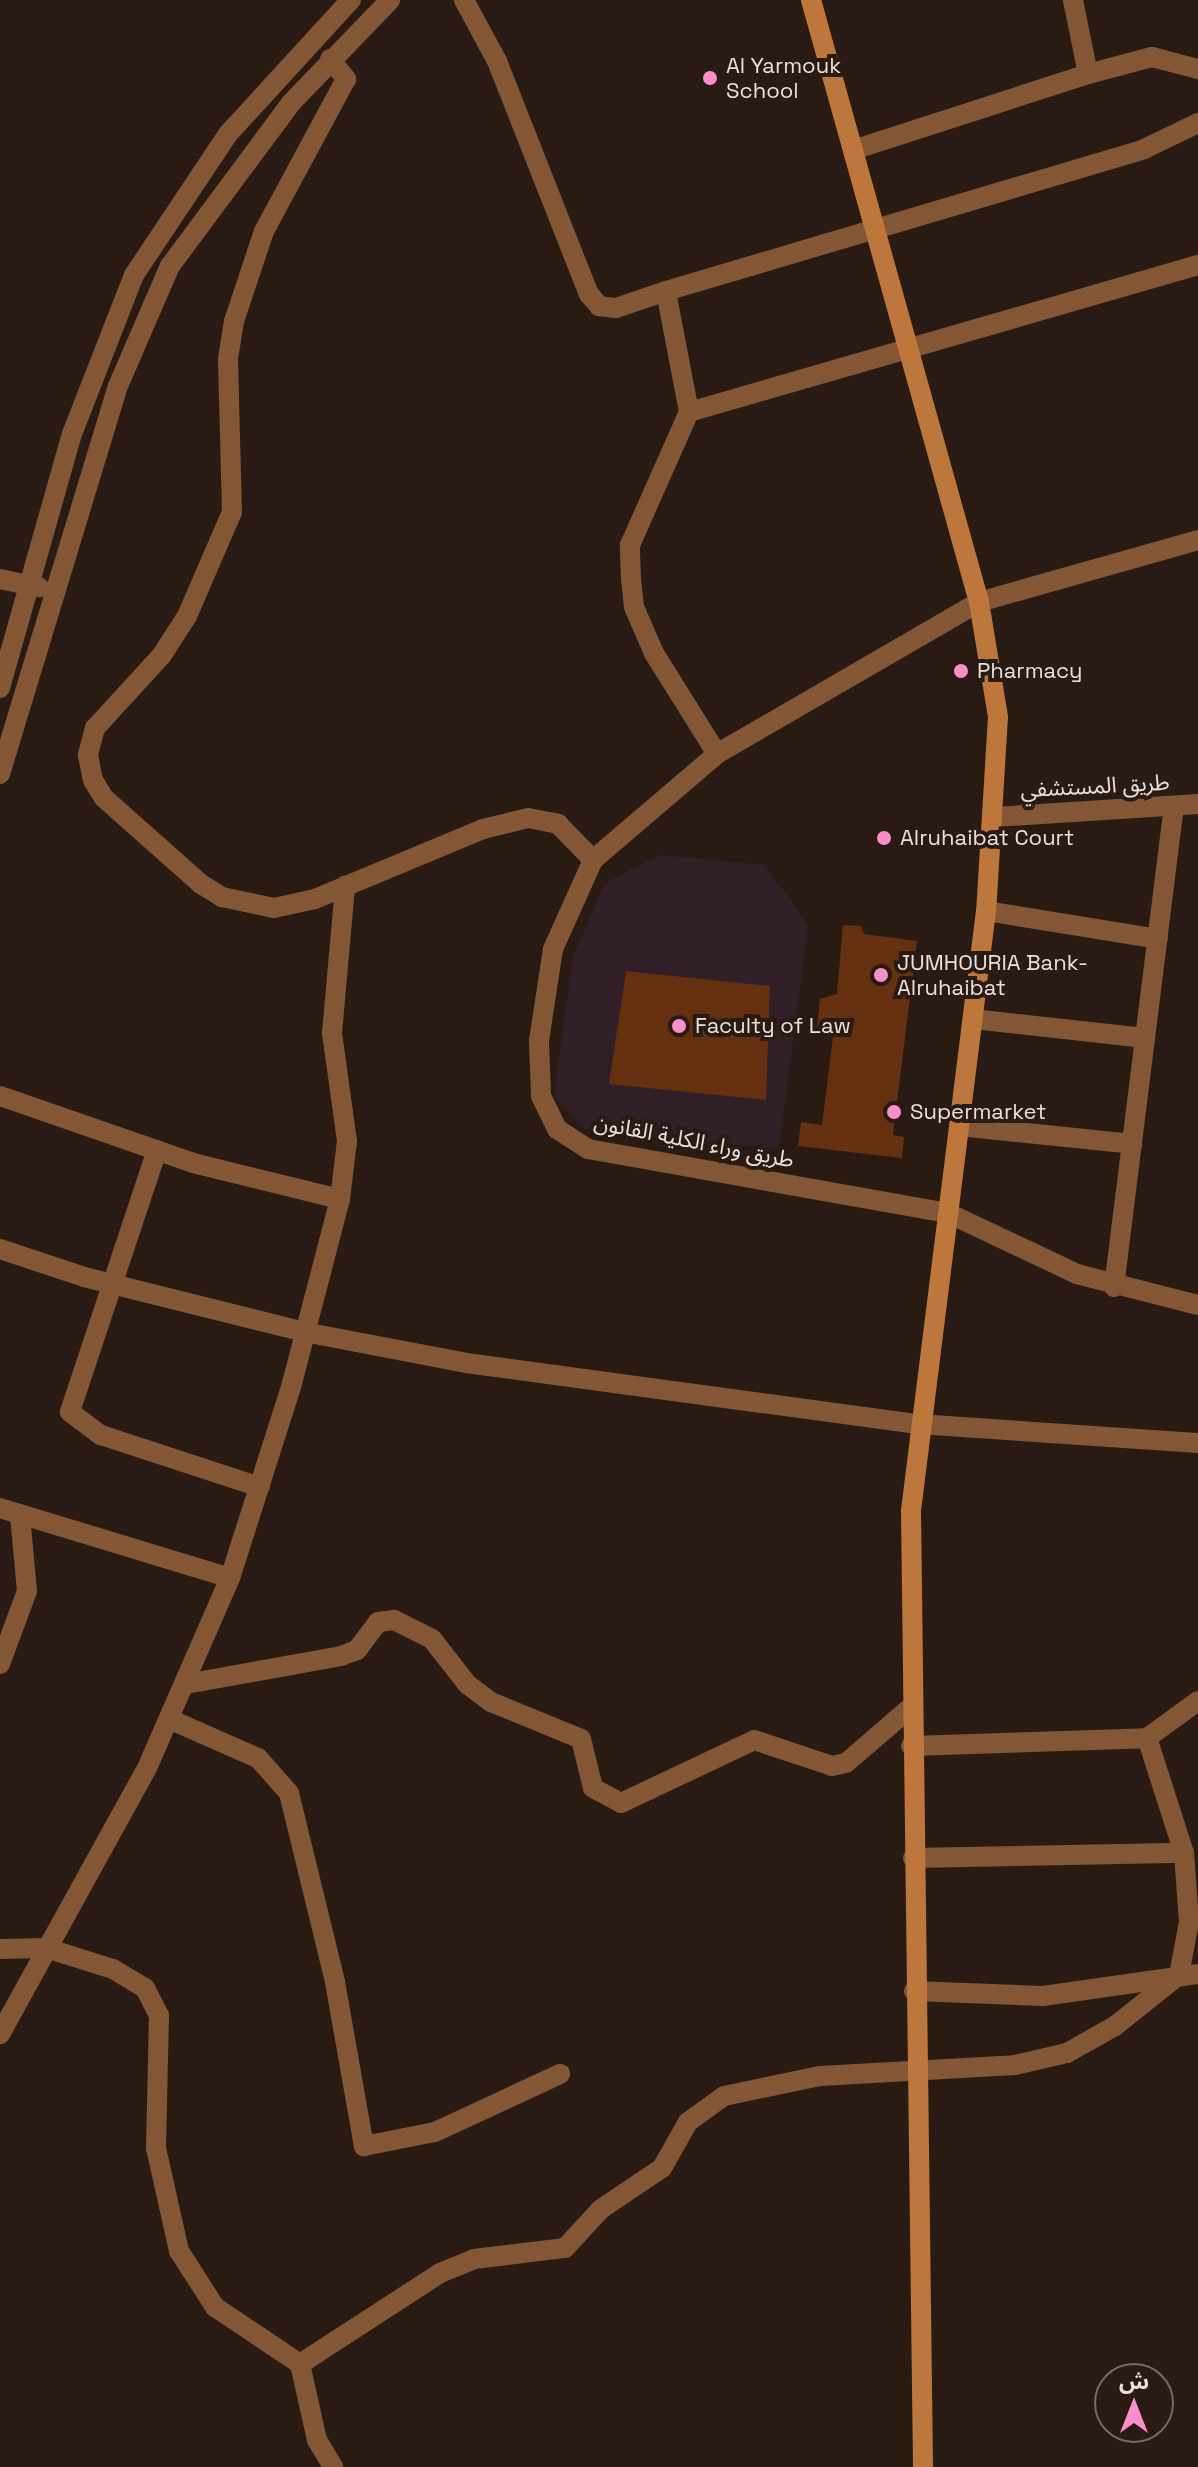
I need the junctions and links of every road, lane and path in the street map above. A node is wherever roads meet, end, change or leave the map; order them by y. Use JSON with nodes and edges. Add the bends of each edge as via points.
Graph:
{"nodes":[{"id":1,"x":351,"y":0,"type":"edge"},
{"id":2,"x":390,"y":0,"type":"edge"},
{"id":3,"x":464,"y":0,"type":"edge"},
{"id":4,"x":811,"y":0,"type":"edge"},
{"id":5,"x":1073,"y":0,"type":"edge"},
{"id":6,"x":330,"y":59,"type":"junction"},
{"id":7,"x":1198,"y":69,"type":"edge"},
{"id":8,"x":1088,"y":74,"type":"junction"},
{"id":9,"x":1198,"y":123,"type":"edge"},
{"id":10,"x":853,"y":150,"type":"junction"},
{"id":11,"x":876,"y":230,"type":"junction"},
{"id":12,"x":1198,"y":265,"type":"edge"},
{"id":13,"x":666,"y":291,"type":"junction"},
{"id":14,"x":911,"y":352,"type":"junction"},
{"id":15,"x":689,"y":412,"type":"junction"},
{"id":16,"x":1198,"y":540,"type":"edge"},
{"id":17,"x":0,"y":579,"type":"edge"},
{"id":18,"x":29,"y":584,"type":"junction"},
{"id":19,"x":56,"y":591,"type":"junction"},
{"id":20,"x":979,"y":602,"type":"junction"},
{"id":21,"x":0,"y":688,"type":"edge"},
{"id":22,"x":717,"y":754,"type":"junction"},
{"id":23,"x":0,"y":774,"type":"edge"},
{"id":24,"x":1198,"y":804,"type":"edge"},
{"id":25,"x":1174,"y":806,"type":"junction"},
{"id":26,"x":995,"y":817,"type":"junction"},
{"id":27,"x":593,"y":860,"type":"junction"},
{"id":28,"x":345,"y":886,"type":"junction"},
{"id":29,"x":986,"y":911,"type":"junction"},
{"id":30,"x":1158,"y":939,"type":"junction"},
{"id":31,"x":973,"y":1019,"type":"junction"},
{"id":32,"x":1145,"y":1038,"type":"junction"},
{"id":33,"x":0,"y":1096,"type":"edge"},
{"id":34,"x":959,"y":1126,"type":"junction"},
{"id":35,"x":1132,"y":1144,"type":"junction"},
{"id":36,"x":157,"y":1150,"type":"junction"},
{"id":37,"x":340,"y":1199,"type":"junction"},
{"id":38,"x":948,"y":1213,"type":"junction"},
{"id":39,"x":0,"y":1249,"type":"edge"},
{"id":40,"x":116,"y":1285,"type":"junction"},
{"id":41,"x":1114,"y":1287,"type":"junction"},
{"id":42,"x":1198,"y":1305,"type":"edge"},
{"id":43,"x":304,"y":1332,"type":"junction"},
{"id":44,"x":918,"y":1424,"type":"junction"},
{"id":45,"x":1198,"y":1443,"type":"edge"},
{"id":46,"x":260,"y":1487,"type":"junction"},
{"id":47,"x":0,"y":1508,"type":"edge"},
{"id":48,"x":20,"y":1515,"type":"junction"},
{"id":49,"x":230,"y":1578,"type":"junction"},
{"id":50,"x":0,"y":1664,"type":"edge"},
{"id":51,"x":186,"y":1684,"type":"junction"},
{"id":52,"x":1198,"y":1701,"type":"edge"},
{"id":53,"x":911,"y":1707,"type":"junction"},
{"id":54,"x":169,"y":1719,"type":"junction"},
{"id":55,"x":1147,"y":1738,"type":"junction"},
{"id":56,"x":911,"y":1746,"type":"junction"},
{"id":57,"x":1184,"y":1853,"type":"junction"},
{"id":58,"x":913,"y":1858,"type":"junction"},
{"id":59,"x":46,"y":1948,"type":"junction"},
{"id":60,"x":0,"y":1949,"type":"edge"},
{"id":61,"x":1189,"y":1974,"type":"edge"},
{"id":62,"x":914,"y":1991,"type":"junction"},
{"id":63,"x":0,"y":2034,"type":"edge"},
{"id":64,"x":916,"y":2069,"type":"junction"},
{"id":65,"x":560,"y":2074,"type":"dead end"},
{"id":66,"x":300,"y":2364,"type":"junction"},
{"id":67,"x":333,"y":2467,"type":"edge"},
{"id":68,"x":923,"y":2467,"type":"edge"}],
"edges":[{"from":1,"to":18,"type":"street","via":[[228,134],[134,275],[72,434]]},
{"from":2,"to":6,"type":"street"},
{"from":3,"to":13,"type":"street","via":[[497,61],[589,294],[599,306],[616,308]]},
{"from":4,"to":10,"type":"main road"},
{"from":5,"to":8,"type":"street"},
{"from":6,"to":19,"type":"street","via":[[226,184],[170,266],[118,386]]},
{"from":6,"to":28,"type":"street","via":[[346,79],[264,231],[234,321],[228,360],[232,512],[187,616],[162,655],[109,708],[88,755],[104,798],[222,897],[274,908]]},
{"from":7,"to":8,"type":"street","via":[[1152,57]]},
{"from":8,"to":10,"type":"street"},
{"from":9,"to":11,"type":"street","via":[[1144,149]]},
{"from":10,"to":11,"type":"main road"},
{"from":11,"to":13,"type":"street"},
{"from":11,"to":14,"type":"main road"},
{"from":12,"to":14,"type":"street"},
{"from":13,"to":15,"type":"street"},
{"from":14,"to":15,"type":"street"},
{"from":14,"to":20,"type":"main road"},
{"from":15,"to":22,"type":"street","via":[[630,545],[631,580],[634,607],[654,653]]},
{"from":16,"to":20,"type":"street","name":"طريق وراء الكلية القانون"},
{"from":17,"to":18,"type":"street"},
{"from":18,"to":19,"type":"street"},
{"from":18,"to":21,"type":"street"},
{"from":19,"to":23,"type":"street"},
{"from":20,"to":22,"type":"street","name":"طريق وراء الكلية القانون"},
{"from":20,"to":26,"type":"main road","via":[[998,717]]},
{"from":22,"to":27,"type":"street","name":"طريق وراء الكلية القانون"},
{"from":24,"to":25,"type":"street","name":"طريق المستشفي"},
{"from":25,"to":26,"type":"street","name":"طريق المستشفي"},
{"from":25,"to":30,"type":"street"},
{"from":26,"to":29,"type":"main road"},
{"from":27,"to":28,"type":"street","via":[[558,824],[528,818]]},
{"from":27,"to":38,"type":"street","name":"طريق وراء الكلية القانون","via":[[553,949],[545,985],[541,1096],[557,1129],[588,1149]]},
{"from":28,"to":37,"type":"street","via":[[332,1033],[347,1141]]},
{"from":29,"to":30,"type":"street"},
{"from":29,"to":31,"type":"main road"},
{"from":30,"to":32,"type":"street"},
{"from":31,"to":32,"type":"street"},
{"from":31,"to":34,"type":"main road"},
{"from":32,"to":35,"type":"street"},
{"from":33,"to":36,"type":"street"},
{"from":34,"to":35,"type":"street"},
{"from":34,"to":38,"type":"main road"},
{"from":35,"to":41,"type":"street"},
{"from":36,"to":37,"type":"street"},
{"from":36,"to":40,"type":"street"},
{"from":37,"to":43,"type":"street"},
{"from":38,"to":41,"type":"street","name":"طريق وراء الكلية القانون"},
{"from":38,"to":44,"type":"main road"},
{"from":39,"to":40,"type":"street"},
{"from":40,"to":43,"type":"street"},
{"from":40,"to":46,"type":"street","via":[[70,1412],[101,1435]]},
{"from":41,"to":42,"type":"street","name":"طريق وراء الكلية القانون"},
{"from":43,"to":44,"type":"street","via":[[466,1363]]},
{"from":43,"to":46,"type":"street"},
{"from":44,"to":45,"type":"street"},
{"from":44,"to":53,"type":"main road","via":[[908,1585]]},
{"from":46,"to":49,"type":"street"},
{"from":47,"to":48,"type":"street"},
{"from":48,"to":49,"type":"street"},
{"from":48,"to":50,"type":"street","via":[[27,1591]]},
{"from":49,"to":51,"type":"street"},
{"from":51,"to":53,"type":"street","via":[[341,1656],[357,1650],[378,1622],[394,1620],[432,1639],[467,1684],[491,1702],[581,1739],[593,1788],[621,1803],[754,1740],[832,1766],[846,1763]]},
{"from":51,"to":54,"type":"street"},
{"from":52,"to":55,"type":"street"},
{"from":53,"to":56,"type":"main road"},
{"from":54,"to":59,"type":"street"},
{"from":54,"to":65,"type":"street","via":[[258,1758],[289,1793],[335,1982],[364,2146],[435,2132]]},
{"from":55,"to":56,"type":"street"},
{"from":55,"to":57,"type":"street"},
{"from":56,"to":58,"type":"main road"},
{"from":57,"to":58,"type":"street"},
{"from":57,"to":61,"type":"street","via":[[1191,1898]]},
{"from":58,"to":62,"type":"main road"},
{"from":59,"to":60,"type":"street"},
{"from":59,"to":63,"type":"street"},
{"from":59,"to":66,"type":"street","via":[[113,1969],[145,1988],[159,2015],[156,2148],[179,2251],[215,2307]]},
{"from":61,"to":62,"type":"street","via":[[1043,1996]]},
{"from":61,"to":64,"type":"street","via":[[1067,2053],[1015,2065]]},
{"from":62,"to":64,"type":"main road"},
{"from":64,"to":66,"type":"street","via":[[820,2076],[724,2096],[688,2122],[662,2168],[601,2209],[565,2248],[474,2259],[440,2273]]},
{"from":64,"to":68,"type":"main road"},
{"from":66,"to":67,"type":"street","via":[[317,2440]]}]}
